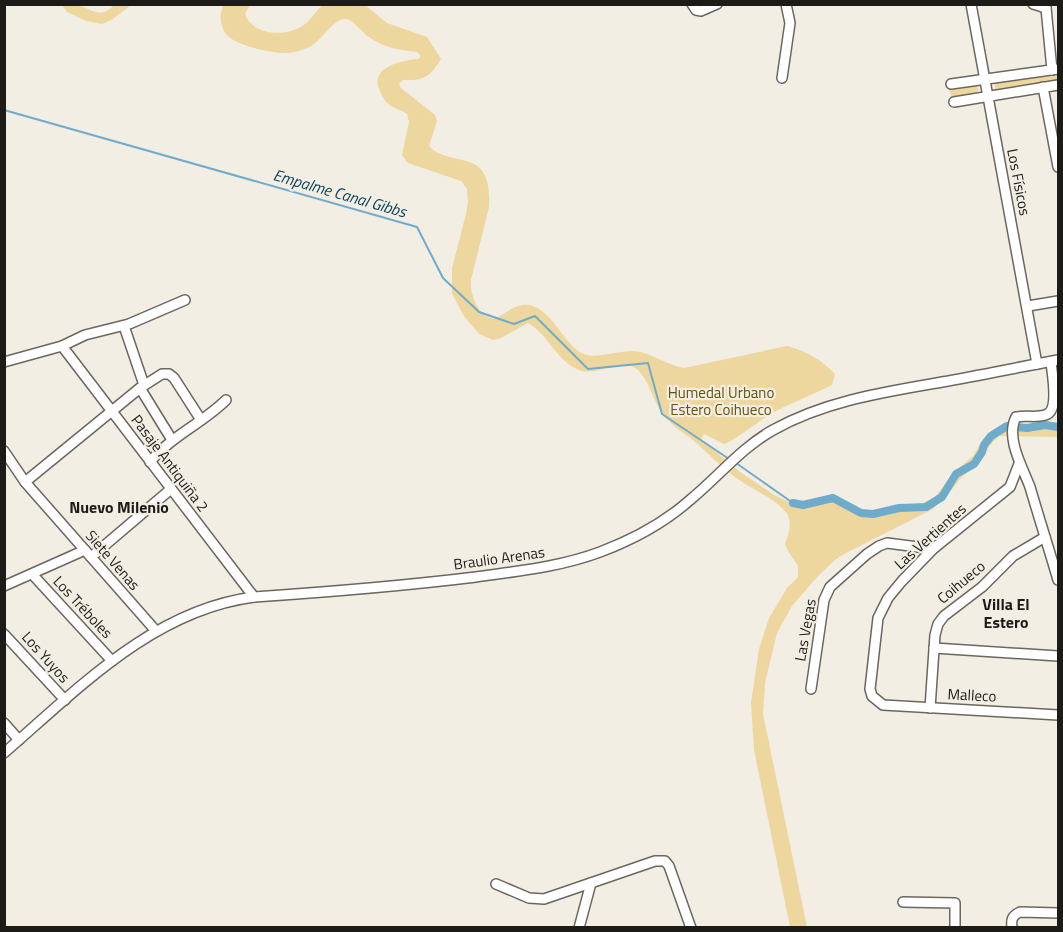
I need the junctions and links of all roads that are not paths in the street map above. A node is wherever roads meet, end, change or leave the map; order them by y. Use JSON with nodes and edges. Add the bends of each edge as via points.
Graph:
{"nodes":[{"id":1,"x":692,"y":4,"type":"edge"},
{"id":2,"x":717,"y":4,"type":"edge"},
{"id":3,"x":786,"y":4,"type":"edge"},
{"id":4,"x":971,"y":4,"type":"edge"},
{"id":5,"x":1033,"y":4,"type":"edge"},
{"id":6,"x":1048,"y":6,"type":"edge"},
{"id":7,"x":1055,"y":69,"type":"edge"},
{"id":8,"x":782,"y":78,"type":"dead end"},
{"id":9,"x":984,"y":80,"type":"junction"},
{"id":10,"x":951,"y":84,"type":"dead end"},
{"id":11,"x":1059,"y":86,"type":"edge"},
{"id":12,"x":1043,"y":87,"type":"junction"},
{"id":13,"x":987,"y":96,"type":"junction"},
{"id":14,"x":954,"y":102,"type":"dead end"},
{"id":15,"x":1059,"y":167,"type":"edge"},
{"id":16,"x":185,"y":300,"type":"dead end"},
{"id":17,"x":1059,"y":301,"type":"edge"},
{"id":18,"x":1028,"y":306,"type":"junction"},
{"id":19,"x":124,"y":326,"type":"junction"},
{"id":20,"x":62,"y":346,"type":"junction"},
{"id":21,"x":1055,"y":361,"type":"edge"},
{"id":22,"x":4,"y":362,"type":"edge"},
{"id":23,"x":1037,"y":364,"type":"junction"},
{"id":24,"x":142,"y":386,"type":"junction"},
{"id":25,"x":226,"y":400,"type":"dead end"},
{"id":26,"x":111,"y":410,"type":"junction"},
{"id":27,"x":201,"y":420,"type":"junction"},
{"id":28,"x":172,"y":440,"type":"junction"},
{"id":29,"x":4,"y":451,"type":"edge"},
{"id":30,"x":150,"y":462,"type":"junction"},
{"id":31,"x":1019,"y":464,"type":"junction"},
{"id":32,"x":25,"y":482,"type":"junction"},
{"id":33,"x":171,"y":489,"type":"junction"},
{"id":34,"x":1045,"y":537,"type":"junction"},
{"id":35,"x":933,"y":549,"type":"junction"},
{"id":36,"x":88,"y":553,"type":"junction"},
{"id":37,"x":32,"y":574,"type":"junction"},
{"id":38,"x":1059,"y":580,"type":"edge"},
{"id":39,"x":4,"y":586,"type":"edge"},
{"id":40,"x":254,"y":597,"type":"junction"},
{"id":41,"x":156,"y":631,"type":"junction"},
{"id":42,"x":4,"y":634,"type":"edge"},
{"id":43,"x":934,"y":648,"type":"junction"},
{"id":44,"x":1059,"y":656,"type":"edge"},
{"id":45,"x":112,"y":661,"type":"junction"},
{"id":46,"x":811,"y":689,"type":"dead end"},
{"id":47,"x":64,"y":700,"type":"junction"},
{"id":48,"x":883,"y":705,"type":"joint"},
{"id":49,"x":930,"y":708,"type":"junction"},
{"id":50,"x":1059,"y":715,"type":"edge"},
{"id":51,"x":4,"y":723,"type":"edge"},
{"id":52,"x":20,"y":740,"type":"junction"},
{"id":53,"x":4,"y":753,"type":"edge"},
{"id":54,"x":591,"y":883,"type":"junction"},
{"id":55,"x":496,"y":884,"type":"dead end"},
{"id":56,"x":903,"y":902,"type":"dead end"},
{"id":57,"x":1059,"y":913,"type":"edge"},
{"id":58,"x":1011,"y":924,"type":"edge"},
{"id":59,"x":579,"y":927,"type":"edge"},
{"id":60,"x":691,"y":927,"type":"edge"},
{"id":61,"x":955,"y":927,"type":"edge"}],
"edges":[{"from":1,"to":2,"type":"street","via":[[701,11]]},
{"from":3,"to":8,"type":"street","via":[[790,23]]},
{"from":4,"to":9,"type":"street","name":"Los Físicos"},
{"from":5,"to":6,"type":"street"},
{"from":6,"to":7,"type":"street"},
{"from":7,"to":9,"type":"street"},
{"from":9,"to":10,"type":"street"},
{"from":9,"to":13,"type":"street","name":"Los Físicos"},
{"from":11,"to":12,"type":"street"},
{"from":12,"to":13,"type":"street"},
{"from":12,"to":15,"type":"street"},
{"from":13,"to":14,"type":"street"},
{"from":13,"to":18,"type":"street","name":"Los Físicos"},
{"from":16,"to":19,"type":"street"},
{"from":17,"to":18,"type":"street"},
{"from":18,"to":23,"type":"street","name":"Los Físicos"},
{"from":19,"to":20,"type":"street","via":[[85,335]]},
{"from":19,"to":24,"type":"street"},
{"from":20,"to":22,"type":"street"},
{"from":20,"to":26,"type":"street","name":"Pasaje Antiquiña 2"},
{"from":21,"to":23,"type":"street","name":"Braulio Arenas"},
{"from":21,"to":31,"type":"street","via":[[1053,411],[1048,415],[1016,417],[1013,429]]},
{"from":23,"to":40,"type":"street","name":"Braulio Arenas","via":[[875,393],[807,414],[741,452],[688,502],[655,526],[603,551],[565,563],[444,581]]},
{"from":24,"to":26,"type":"street"},
{"from":24,"to":27,"type":"street","via":[[162,374],[172,376]]},
{"from":24,"to":28,"type":"street"},
{"from":25,"to":27,"type":"street"},
{"from":26,"to":30,"type":"street","name":"Pasaje Antiquiña 2"},
{"from":26,"to":32,"type":"street"},
{"from":27,"to":28,"type":"street"},
{"from":28,"to":30,"type":"street"},
{"from":29,"to":32,"type":"street","name":"Siete Venas"},
{"from":30,"to":33,"type":"street","name":"Pasaje Antiquiña 2"},
{"from":31,"to":34,"type":"street"},
{"from":31,"to":35,"type":"street","name":"Las Vertientes","via":[[1010,487]]},
{"from":32,"to":36,"type":"street","name":"Siete Venas"},
{"from":33,"to":36,"type":"street"},
{"from":33,"to":40,"type":"street","name":"Pasaje Antiquiña 2"},
{"from":34,"to":38,"type":"street"},
{"from":34,"to":43,"type":"street","name":"Coihueco","via":[[1013,556],[982,587],[944,616],[938,624]]},
{"from":35,"to":46,"type":"street","name":"Las Vegas","via":[[887,543],[867,554],[830,587],[824,600]]},
{"from":35,"to":48,"type":"street","name":"Las Vertientes","via":[[902,580],[878,618],[870,689]]},
{"from":36,"to":37,"type":"street"},
{"from":36,"to":41,"type":"street","name":"Siete Venas"},
{"from":37,"to":39,"type":"street"},
{"from":37,"to":45,"type":"street","name":"Los Tréboles"},
{"from":40,"to":41,"type":"street","name":"Braulio Arenas","via":[[217,603]]},
{"from":41,"to":45,"type":"street","name":"Braulio Arenas"},
{"from":42,"to":47,"type":"street","name":"Los Yuyos"},
{"from":43,"to":44,"type":"street"},
{"from":43,"to":49,"type":"street","name":"Coihueco"},
{"from":45,"to":47,"type":"street","name":"Braulio Arenas"},
{"from":47,"to":52,"type":"street","name":"Braulio Arenas"},
{"from":48,"to":49,"type":"street","name":"Malleco"},
{"from":49,"to":50,"type":"street","name":"Malleco"},
{"from":51,"to":52,"type":"street"},
{"from":52,"to":53,"type":"street","name":"Braulio Arenas"},
{"from":54,"to":55,"type":"street","via":[[537,899]]},
{"from":54,"to":59,"type":"street"},
{"from":54,"to":60,"type":"street","via":[[665,861]]},
{"from":56,"to":61,"type":"street","via":[[955,903]]},
{"from":57,"to":58,"type":"street","via":[[1020,912]]}]}
